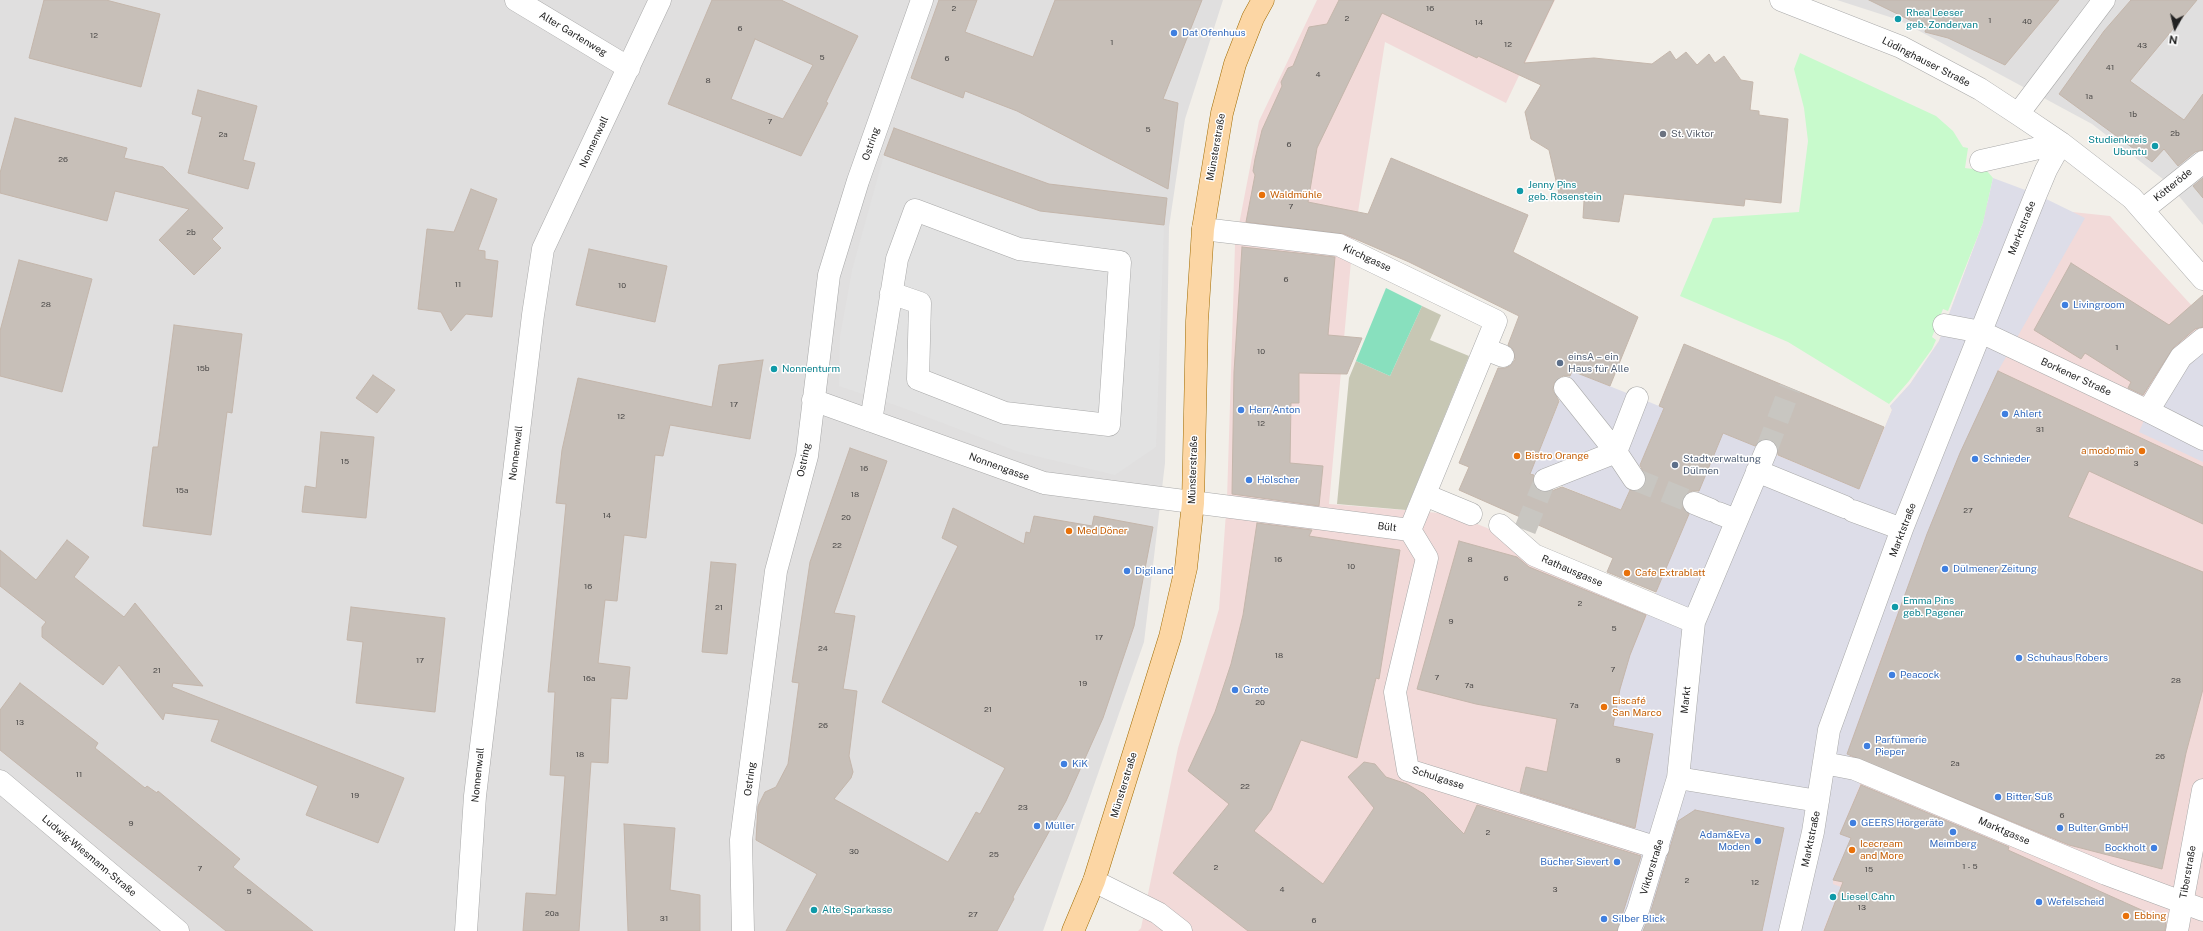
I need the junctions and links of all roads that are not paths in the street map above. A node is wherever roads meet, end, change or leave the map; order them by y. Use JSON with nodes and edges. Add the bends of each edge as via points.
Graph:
{"nodes":[{"id":1,"x":516,"y":0,"type":"edge"},
{"id":2,"x":660,"y":0,"type":"edge"},
{"id":3,"x":922,"y":0,"type":"edge"},
{"id":4,"x":1263,"y":0,"type":"edge"},
{"id":5,"x":1783,"y":0,"type":"edge"},
{"id":6,"x":2104,"y":0,"type":"edge"},
{"id":7,"x":629,"y":68,"type":"junction"},
{"id":8,"x":2018,"y":114,"type":"junction"},
{"id":9,"x":2061,"y":143,"type":"junction"},
{"id":10,"x":1981,"y":161,"type":"dead end"},
{"id":11,"x":2203,"y":162,"type":"edge"},
{"id":12,"x":2144,"y":209,"type":"junction"},
{"id":13,"x":1203,"y":229,"type":"junction"},
{"id":14,"x":2203,"y":278,"type":"edge"},
{"id":15,"x":891,"y":293,"type":"junction"},
{"id":16,"x":1496,"y":321,"type":"joint"},
{"id":17,"x":1944,"y":325,"type":"dead end"},
{"id":18,"x":1981,"y":332,"type":"junction"},
{"id":19,"x":2203,"y":339,"type":"edge"},
{"id":20,"x":1565,"y":388,"type":"dead end"},
{"id":21,"x":1638,"y":398,"type":"dead end"},
{"id":22,"x":814,"y":400,"type":"junction"},
{"id":23,"x":2148,"y":411,"type":"junction"},
{"id":24,"x":872,"y":421,"type":"junction"},
{"id":25,"x":2203,"y":439,"type":"edge"},
{"id":26,"x":1766,"y":450,"type":"tunnel mouth"},
{"id":27,"x":1616,"y":452,"type":"junction"},
{"id":28,"x":1757,"y":471,"type":"junction"},
{"id":29,"x":1634,"y":479,"type":"tunnel mouth"},
{"id":30,"x":1545,"y":480,"type":"dead end"},
{"id":31,"x":1425,"y":495,"type":"junction"},
{"id":32,"x":1193,"y":503,"type":"junction"},
{"id":33,"x":1470,"y":514,"type":"dead end"},
{"id":34,"x":1500,"y":525,"type":"dead end"},
{"id":35,"x":1902,"y":529,"type":"junction"},
{"id":36,"x":1410,"y":530,"type":"junction"},
{"id":37,"x":1694,"y":622,"type":"junction"},
{"id":38,"x":1824,"y":763,"type":"junction"},
{"id":39,"x":1678,"y":778,"type":"junction"},
{"id":40,"x":0,"y":781,"type":"edge"},
{"id":41,"x":2203,"y":790,"type":"edge"},
{"id":42,"x":1818,"y":801,"type":"junction"},
{"id":43,"x":1671,"y":802,"type":"joint"},
{"id":44,"x":1658,"y":848,"type":"junction"},
{"id":45,"x":1094,"y":881,"type":"junction"},
{"id":46,"x":2182,"y":903,"type":"junction"},
{"id":47,"x":2203,"y":910,"type":"edge"},
{"id":48,"x":178,"y":931,"type":"edge"},
{"id":49,"x":466,"y":931,"type":"edge"},
{"id":50,"x":744,"y":931,"type":"edge"},
{"id":51,"x":1073,"y":931,"type":"edge"},
{"id":52,"x":1181,"y":931,"type":"edge"},
{"id":53,"x":1629,"y":931,"type":"edge"},
{"id":54,"x":1790,"y":931,"type":"edge"},
{"id":55,"x":2177,"y":931,"type":"edge"}],
"edges":[{"from":1,"to":7,"type":"street","name":"Alter Gartenweg"},
{"from":2,"to":7,"type":"street","name":"Nonnenwall"},
{"from":3,"to":22,"type":"street","name":"Ostring","via":[[858,181],[829,275]]},
{"from":4,"to":13,"type":"main road","name":"Münsterstraße","via":[[1235,64],[1222,113]]},
{"from":5,"to":8,"type":"street","name":"Lüdinghauser Straße","via":[[1900,47],[1980,89]]},
{"from":6,"to":8,"type":"street"},
{"from":7,"to":49,"type":"street","name":"Nonnenwall","via":[[544,249],[533,315],[475,796]]},
{"from":8,"to":9,"type":"street","name":"Lüdinghauser Straße"},
{"from":9,"to":10,"type":"street"},
{"from":9,"to":12,"type":"street"},
{"from":9,"to":18,"type":"street","name":"Marktstraße","via":[[2046,170]]},
{"from":11,"to":12,"type":"street","name":"Kötteröde"},
{"from":12,"to":14,"type":"street"},
{"from":13,"to":16,"type":"street","name":"Kirchgasse","via":[[1339,245]]},
{"from":13,"to":32,"type":"main road","name":"Münsterstraße","via":[[1196,321]]},
{"from":15,"to":15,"type":"street","via":[[897,259],[915,210],[1019,249],[1120,262],[1109,424],[1005,413],[918,380],[920,303]]},
{"from":15,"to":24,"type":"street"},
{"from":16,"to":31,"type":"street","name":"Bült","via":[[1494,352]]},
{"from":17,"to":18,"type":"street","name":"Borkener Straße"},
{"from":18,"to":23,"type":"street","name":"Borkener Straße"},
{"from":18,"to":35,"type":"street","name":"Marktstraße"},
{"from":19,"to":23,"type":"street","via":[[2181,357]]},
{"from":20,"to":27,"type":"street"},
{"from":21,"to":27,"type":"street"},
{"from":22,"to":24,"type":"street","name":"Nonnengasse"},
{"from":22,"to":50,"type":"street","name":"Ostring","via":[[807,456],[776,571],[741,840]]},
{"from":23,"to":25,"type":"street","name":"Borkener Straße"},
{"from":24,"to":32,"type":"street","name":"Nonnengasse","via":[[1044,483]]},
{"from":26,"to":28,"type":"street","name":"Markt"},
{"from":27,"to":29,"type":"street"},
{"from":27,"to":30,"type":"street"},
{"from":28,"to":35,"type":"street","via":[[1849,510]]},
{"from":28,"to":37,"type":"street","name":"Markt","via":[[1715,512]]},
{"from":31,"to":33,"type":"street"},
{"from":31,"to":36,"type":"street","name":"Bült"},
{"from":32,"to":36,"type":"street","name":"Bült"},
{"from":32,"to":45,"type":"main road","name":"Münsterstraße","via":[[1186,568],[1170,636]]},
{"from":34,"to":37,"type":"street","name":"Rathausgasse","via":[[1522,535],[1534,555]]},
{"from":35,"to":38,"type":"street","name":"Marktstraße","via":[[1829,730]]},
{"from":36,"to":44,"type":"street","name":"Schulgasse","via":[[1427,558],[1395,692],[1408,770]]},
{"from":37,"to":39,"type":"street","name":"Markt"},
{"from":38,"to":42,"type":"street","name":"Marktstraße"},
{"from":38,"to":46,"type":"street","name":"Marktgasse","via":[[1855,769]]},
{"from":39,"to":42,"type":"street"},
{"from":39,"to":43,"type":"street","name":"Markt"},
{"from":40,"to":48,"type":"street","name":"Ludwig-Wiesmann-Straße"},
{"from":41,"to":46,"type":"street","name":"Tiberstraße"},
{"from":42,"to":54,"type":"street","name":"Marktstraße"},
{"from":43,"to":44,"type":"street","name":"Viktorstraße"},
{"from":44,"to":53,"type":"street","name":"Viktorstraße"},
{"from":45,"to":51,"type":"main road","name":"Münsterstraße"},
{"from":45,"to":52,"type":"street","via":[[1158,913]]},
{"from":46,"to":47,"type":"street","name":"Marktgasse"},
{"from":46,"to":55,"type":"street","name":"Tiberstraße"}]}
